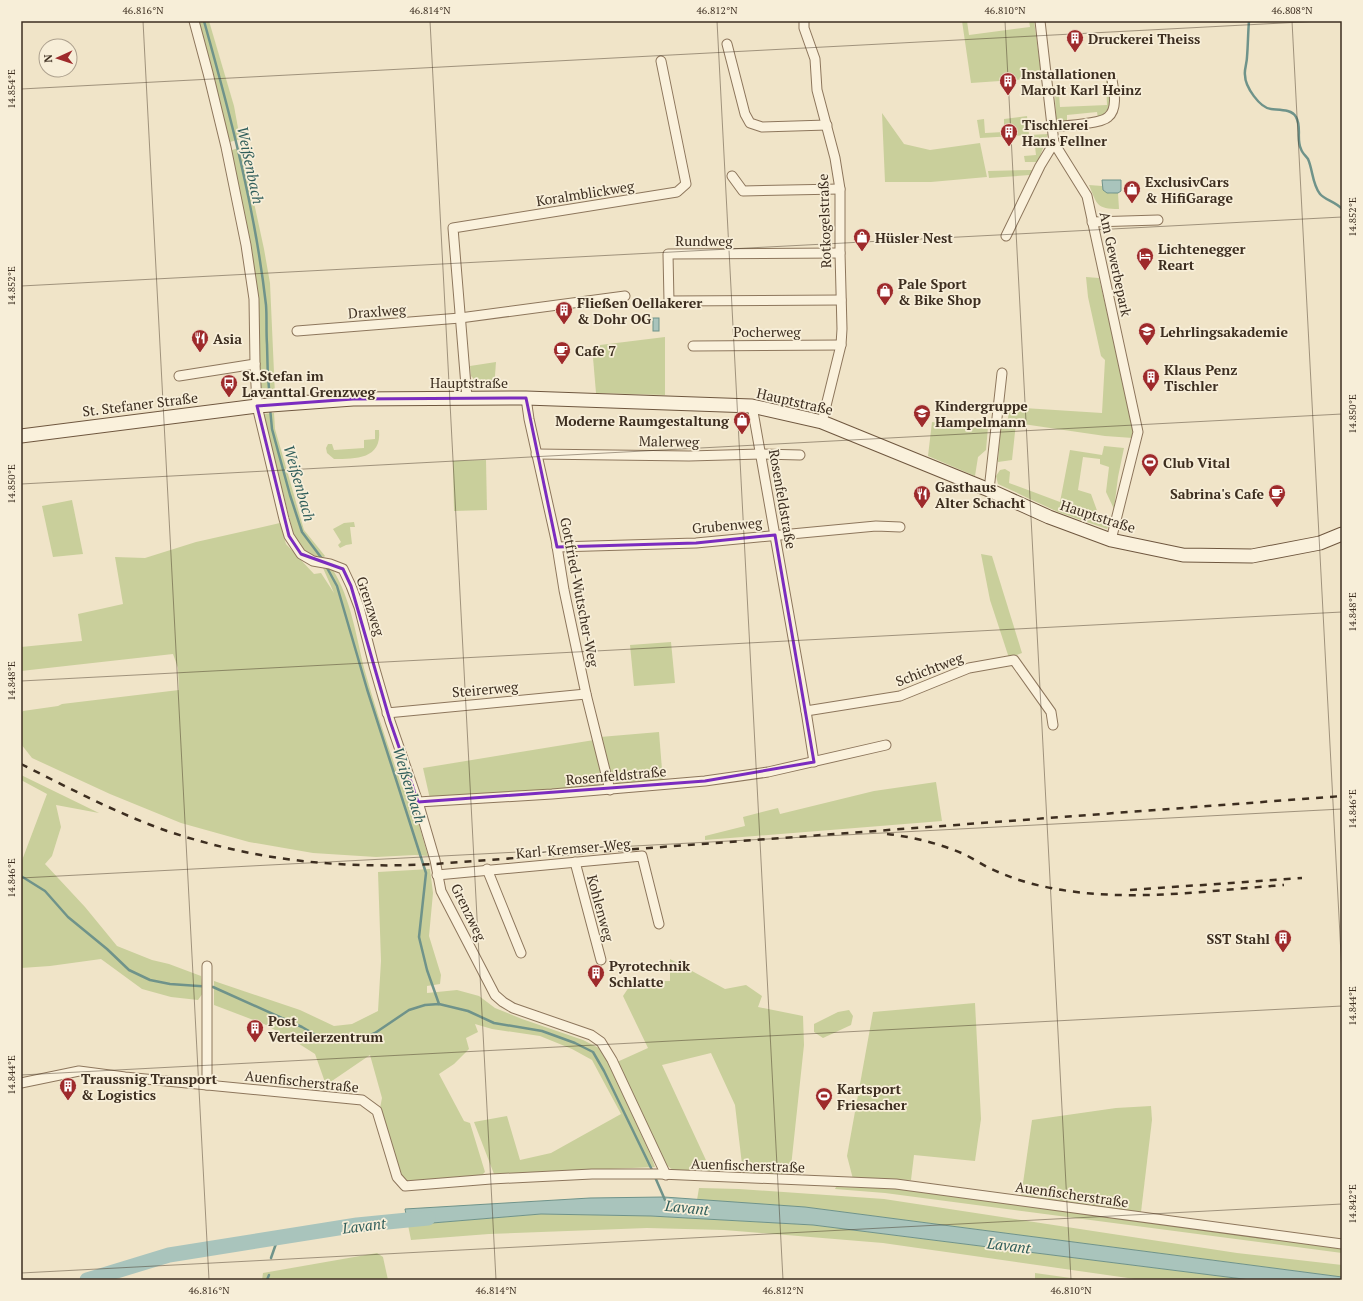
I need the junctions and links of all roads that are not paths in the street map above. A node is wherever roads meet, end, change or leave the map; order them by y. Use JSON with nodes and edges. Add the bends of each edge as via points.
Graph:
{"nodes":[{"id":1,"x":194,"y":21,"type":"edge"},
{"id":2,"x":804,"y":21,"type":"edge"},
{"id":3,"x":1040,"y":21,"type":"edge"},
{"id":4,"x":727,"y":44,"type":"dead end"},
{"id":5,"x":661,"y":62,"type":"dead end"},
{"id":6,"x":1112,"y":80,"type":"dead end"},
{"id":7,"x":827,"y":125,"type":"junction"},
{"id":8,"x":1052,"y":127,"type":"junction"},
{"id":9,"x":1054,"y":142,"type":"junction"},
{"id":10,"x":732,"y":176,"type":"dead end"},
{"id":11,"x":840,"y":189,"type":"junction"},
{"id":12,"x":1158,"y":220,"type":"dead end"},
{"id":13,"x":1092,"y":222,"type":"junction"},
{"id":14,"x":1006,"y":236,"type":"dead end"},
{"id":15,"x":840,"y":253,"type":"junction"},
{"id":16,"x":625,"y":296,"type":"dead end"},
{"id":17,"x":842,"y":300,"type":"junction"},
{"id":18,"x":460,"y":318,"type":"junction"},
{"id":19,"x":297,"y":331,"type":"dead end"},
{"id":20,"x":841,"y":345,"type":"junction"},
{"id":21,"x":694,"y":346,"type":"dead end"},
{"id":22,"x":254,"y":364,"type":"junction"},
{"id":23,"x":1002,"y":373,"type":"dead end"},
{"id":24,"x":179,"y":376,"type":"dead end"},
{"id":25,"x":467,"y":398,"type":"junction"},
{"id":26,"x":526,"y":398,"type":"junction"},
{"id":27,"x":265,"y":405,"type":"junction"},
{"id":28,"x":752,"y":406,"type":"junction"},
{"id":29,"x":822,"y":422,"type":"junction"},
{"id":30,"x":21,"y":436,"type":"edge"},
{"id":31,"x":536,"y":454,"type":"junction"},
{"id":32,"x":761,"y":454,"type":"junction"},
{"id":33,"x":800,"y":455,"type":"dead end"},
{"id":34,"x":989,"y":490,"type":"junction"},
{"id":35,"x":900,"y":527,"type":"dead end"},
{"id":36,"x":1342,"y":534,"type":"edge"},
{"id":37,"x":775,"y":535,"type":"junction"},
{"id":38,"x":1110,"y":540,"type":"junction"},
{"id":39,"x":557,"y":547,"type":"junction"},
{"id":40,"x":586,"y":694,"type":"junction"},
{"id":41,"x":806,"y":711,"type":"junction"},
{"id":42,"x":388,"y":713,"type":"junction"},
{"id":43,"x":1053,"y":725,"type":"dead end"},
{"id":44,"x":886,"y":745,"type":"dead end"},
{"id":45,"x":814,"y":762,"type":"junction"},
{"id":46,"x":610,"y":790,"type":"junction"},
{"id":47,"x":418,"y":802,"type":"junction"},
{"id":48,"x":575,"y":862,"type":"junction"},
{"id":49,"x":488,"y":869,"type":"junction"},
{"id":50,"x":437,"y":875,"type":"junction"},
{"id":51,"x":659,"y":924,"type":"dead end"},
{"id":52,"x":521,"y":953,"type":"dead end"},
{"id":53,"x":601,"y":960,"type":"dead end"},
{"id":54,"x":207,"y":966,"type":"dead end"},
{"id":55,"x":21,"y":1083,"type":"edge"},
{"id":56,"x":207,"y":1085,"type":"junction"},
{"id":57,"x":663,"y":1175,"type":"junction"},
{"id":58,"x":1342,"y":1244,"type":"edge"}],
"edges":[{"from":1,"to":22,"type":"street","name":"Grenzweg","via":[[226,147],[246,245],[254,299]]},
{"from":2,"to":7,"type":"street","name":"Rotkogelstraße","via":[[815,59],[817,90]]},
{"from":3,"to":8,"type":"street","name":"Am Gewerbepark"},
{"from":4,"to":7,"type":"street","via":[[745,114],[750,123],[762,127]]},
{"from":5,"to":18,"type":"street","name":"Koralmblickweg","via":[[686,184],[677,192],[453,228]]},
{"from":6,"to":8,"type":"street","via":[[1114,107],[1109,117],[1100,121]]},
{"from":7,"to":11,"type":"street","name":"Rotkogelstraße"},
{"from":8,"to":9,"type":"street","name":"Am Gewerbepark"},
{"from":9,"to":13,"type":"street","name":"Am Gewerbepark","via":[[1087,196]]},
{"from":9,"to":14,"type":"street"},
{"from":10,"to":11,"type":"street","via":[[743,191]]},
{"from":11,"to":15,"type":"street","name":"Rotkogelstraße"},
{"from":12,"to":13,"type":"street"},
{"from":13,"to":38,"type":"street","name":"Am Gewerbepark","via":[[1138,432]]},
{"from":15,"to":17,"type":"street","name":"Rotkogelstraße"},
{"from":15,"to":17,"type":"street","name":"Rundweg","via":[[668,254],[669,301]]},
{"from":16,"to":18,"type":"street"},
{"from":17,"to":20,"type":"street","name":"Rotkogelstraße"},
{"from":18,"to":19,"type":"street","name":"Draxlweg"},
{"from":18,"to":25,"type":"street","name":"Koralmblickweg"},
{"from":20,"to":21,"type":"street","name":"Pocherweg"},
{"from":20,"to":29,"type":"street","name":"Rotkogelstraße"},
{"from":22,"to":24,"type":"street"},
{"from":22,"to":27,"type":"street","name":"Grenzweg"},
{"from":23,"to":34,"type":"street"},
{"from":25,"to":26,"type":"main road","name":"Hauptstraße"},
{"from":25,"to":27,"type":"main road","name":"Hauptstraße","via":[[353,398]]},
{"from":26,"to":28,"type":"main road","name":"Hauptstraße"},
{"from":26,"to":31,"type":"street","name":"Gottfried-Wutscher-Weg"},
{"from":27,"to":30,"type":"main road","name":"St. Stefaner Straße"},
{"from":27,"to":42,"type":"street","name":"Grenzweg","via":[[289,536],[301,554],[313,561],[343,569],[359,606]]},
{"from":28,"to":29,"type":"main road","name":"Hauptstraße"},
{"from":28,"to":32,"type":"street","name":"Rosenfeldstraße"},
{"from":29,"to":34,"type":"main road","name":"Hauptstraße"},
{"from":31,"to":32,"type":"street","name":"Malerweg"},
{"from":31,"to":39,"type":"street","name":"Gottfried-Wutscher-Weg"},
{"from":32,"to":33,"type":"street","name":"Malerweg"},
{"from":32,"to":37,"type":"street","name":"Rosenfeldstraße"},
{"from":34,"to":38,"type":"main road","name":"Hauptstraße","via":[[1049,517]]},
{"from":35,"to":37,"type":"street","name":"Grubenweg","via":[[876,526]]},
{"from":36,"to":38,"type":"main road","name":"Hauptstraße","via":[[1320,543],[1252,556],[1183,554]]},
{"from":37,"to":39,"type":"street","name":"Grubenweg","via":[[696,543]]},
{"from":37,"to":41,"type":"street","name":"Rosenfeldstraße"},
{"from":39,"to":40,"type":"street","name":"Gottfried-Wutscher-Weg"},
{"from":40,"to":42,"type":"street","name":"Steirerweg"},
{"from":40,"to":46,"type":"street","name":"Gottfried-Wutscher-Weg"},
{"from":41,"to":43,"type":"street","name":"Schichtweg","via":[[900,696],[968,668],[1014,660],[1051,712]]},
{"from":41,"to":45,"type":"street","name":"Rosenfeldstraße"},
{"from":42,"to":47,"type":"street","name":"Grenzweg"},
{"from":44,"to":45,"type":"street","name":"Rosenfeldstraße"},
{"from":45,"to":46,"type":"street","name":"Rosenfeldstraße","via":[[705,781]]},
{"from":46,"to":47,"type":"street","name":"Rosenfeldstraße"},
{"from":47,"to":50,"type":"street","name":"Grenzweg"},
{"from":48,"to":49,"type":"street","name":"Karl-Kremser-Weg"},
{"from":48,"to":51,"type":"street","name":"Karl-Kremser-Weg","via":[[642,856]]},
{"from":48,"to":53,"type":"street","name":"Kohlenweg"},
{"from":49,"to":50,"type":"street","name":"Karl-Kremser-Weg"},
{"from":49,"to":52,"type":"street"},
{"from":50,"to":57,"type":"street","name":"Grenzweg","via":[[441,891],[495,995],[513,1008],[591,1035],[601,1042],[612,1060]]},
{"from":54,"to":56,"type":"street"},
{"from":55,"to":56,"type":"street","name":"Auenfischerstraße","via":[[79,1071]]},
{"from":56,"to":57,"type":"street","name":"Auenfischerstraße","via":[[362,1100],[377,1111],[397,1177],[406,1186],[569,1175]]},
{"from":57,"to":58,"type":"street","name":"Auenfischerstraße","via":[[896,1184]]}]}
